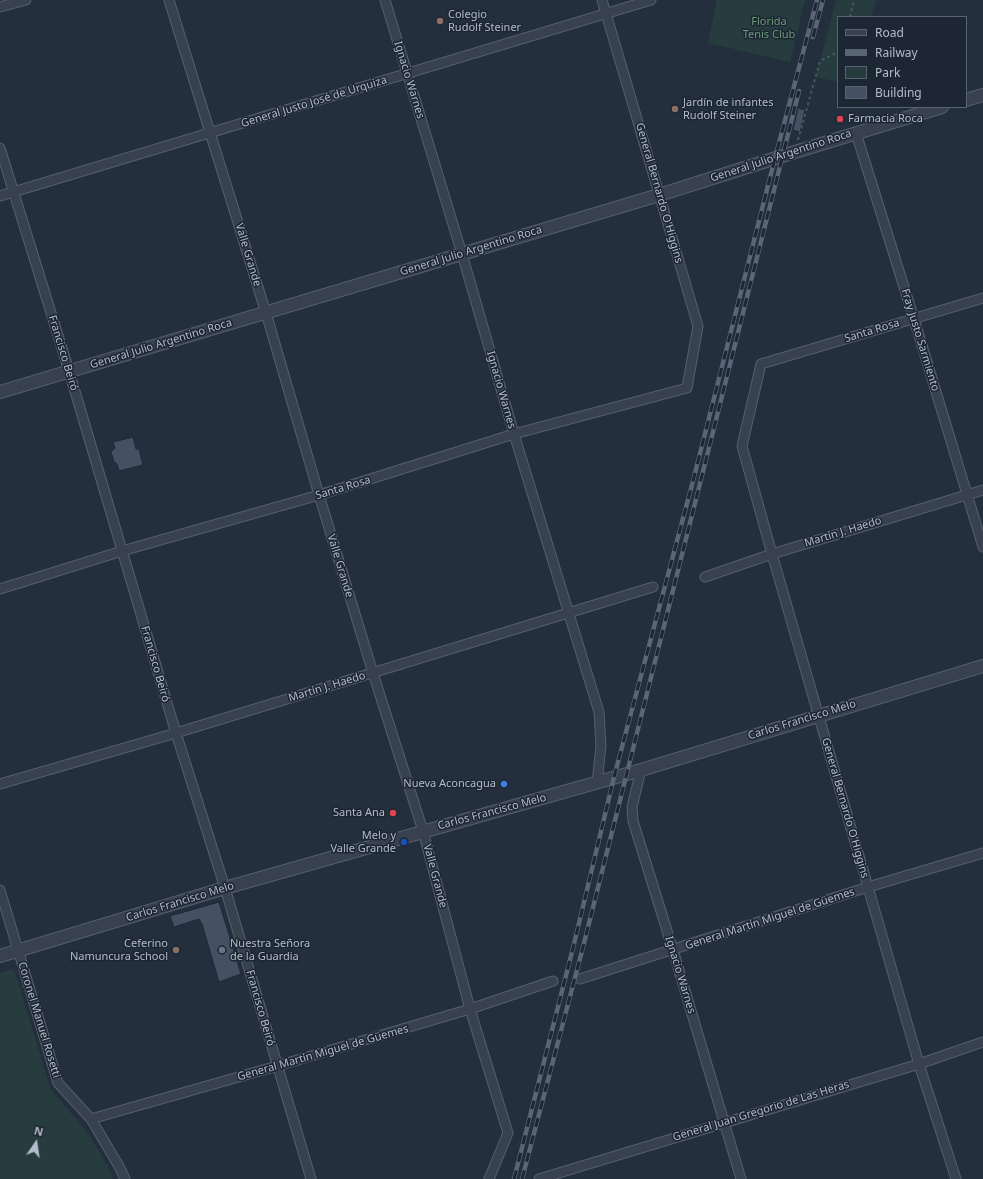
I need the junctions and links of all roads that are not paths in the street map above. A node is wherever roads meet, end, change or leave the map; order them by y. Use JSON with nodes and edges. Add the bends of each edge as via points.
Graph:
{"nodes":[{"id":1,"x":26,"y":0,"type":"edge"},
{"id":2,"x":169,"y":0,"type":"edge"},
{"id":3,"x":384,"y":0,"type":"edge"},
{"id":4,"x":602,"y":0,"type":"edge"},
{"id":5,"x":651,"y":0,"type":"edge"},
{"id":6,"x":0,"y":7,"type":"edge"},
{"id":7,"x":606,"y":13,"type":"junction"},
{"id":8,"x":406,"y":73,"type":"junction"},
{"id":9,"x":983,"y":95,"type":"edge"},
{"id":10,"x":967,"y":100,"type":"edge"},
{"id":11,"x":939,"y":108,"type":"edge"},
{"id":12,"x":856,"y":133,"type":"junction"},
{"id":13,"x":209,"y":134,"type":"junction"},
{"id":14,"x":0,"y":148,"type":"edge"},
{"id":15,"x":14,"y":192,"type":"junction"},
{"id":16,"x":659,"y":195,"type":"junction"},
{"id":17,"x":0,"y":196,"type":"edge"},
{"id":18,"x":462,"y":254,"type":"junction"},
{"id":19,"x":983,"y":298,"type":"edge"},
{"id":20,"x":266,"y":313,"type":"junction"},
{"id":21,"x":914,"y":319,"type":"junction"},
{"id":22,"x":761,"y":364,"type":"joint"},
{"id":23,"x":69,"y":372,"type":"junction"},
{"id":24,"x":687,"y":388,"type":"joint"},
{"id":25,"x":0,"y":392,"type":"edge"},
{"id":26,"x":514,"y":434,"type":"junction"},
{"id":27,"x":983,"y":490,"type":"edge"},
{"id":28,"x":967,"y":494,"type":"junction"},
{"id":29,"x":319,"y":495,"type":"junction"},
{"id":30,"x":983,"y":547,"type":"edge"},
{"id":31,"x":122,"y":551,"type":"junction"},
{"id":32,"x":772,"y":554,"type":"junction"},
{"id":33,"x":705,"y":577,"type":"dead end"},
{"id":34,"x":652,"y":587,"type":"dead end"},
{"id":35,"x":0,"y":590,"type":"edge"},
{"id":36,"x":568,"y":613,"type":"junction"},
{"id":37,"x":983,"y":666,"type":"edge"},
{"id":38,"x":373,"y":673,"type":"junction"},
{"id":39,"x":818,"y":715,"type":"junction"},
{"id":40,"x":176,"y":733,"type":"junction"},
{"id":41,"x":640,"y":770,"type":"junction"},
{"id":42,"x":597,"y":783,"type":"junction"},
{"id":43,"x":0,"y":784,"type":"edge"},
{"id":44,"x":423,"y":831,"type":"junction"},
{"id":45,"x":983,"y":853,"type":"edge"},
{"id":46,"x":225,"y":888,"type":"junction"},
{"id":47,"x":868,"y":888,"type":"junction"},
{"id":48,"x":0,"y":890,"type":"edge"},
{"id":49,"x":673,"y":950,"type":"junction"},
{"id":50,"x":18,"y":951,"type":"junction"},
{"id":51,"x":0,"y":956,"type":"edge"},
{"id":52,"x":580,"y":979,"type":"dead end"},
{"id":53,"x":553,"y":981,"type":"dead end"},
{"id":54,"x":470,"y":1009,"type":"junction"},
{"id":55,"x":983,"y":1042,"type":"edge"},
{"id":56,"x":919,"y":1064,"type":"junction"},
{"id":57,"x":277,"y":1066,"type":"junction"},
{"id":58,"x":91,"y":1119,"type":"junction"},
{"id":59,"x":725,"y":1122,"type":"junction"},
{"id":60,"x":125,"y":1179,"type":"edge"},
{"id":61,"x":311,"y":1179,"type":"edge"},
{"id":62,"x":489,"y":1179,"type":"edge"},
{"id":63,"x":539,"y":1179,"type":"edge"},
{"id":64,"x":741,"y":1179,"type":"edge"},
{"id":65,"x":956,"y":1179,"type":"edge"}],
"edges":[{"from":1,"to":6,"type":"street"},
{"from":2,"to":13,"type":"street","name":"Valle Grande"},
{"from":3,"to":8,"type":"street","name":"Ignacio Warnes"},
{"from":4,"to":7,"type":"street","name":"General Bernardo O'Higgins"},
{"from":5,"to":7,"type":"street","name":"General Justo José de Urquiza"},
{"from":7,"to":8,"type":"street","name":"General Justo José de Urquiza"},
{"from":7,"to":16,"type":"street","name":"General Bernardo O'Higgins"},
{"from":8,"to":13,"type":"street","name":"General Justo José de Urquiza"},
{"from":8,"to":18,"type":"street","name":"Ignacio Warnes"},
{"from":9,"to":10,"type":"street"},
{"from":11,"to":12,"type":"street","name":"General Julio Argentino Roca"},
{"from":12,"to":16,"type":"street","name":"General Julio Argentino Roca"},
{"from":12,"to":21,"type":"street","name":"Fray Justo Sarmiento"},
{"from":13,"to":15,"type":"street","name":"General Justo José de Urquiza"},
{"from":13,"to":20,"type":"street","name":"Valle Grande"},
{"from":14,"to":15,"type":"street","name":"Francisco Beiró"},
{"from":15,"to":17,"type":"street","name":"General Justo José de Urquiza"},
{"from":15,"to":23,"type":"street","name":"Francisco Beiró"},
{"from":16,"to":18,"type":"street","name":"General Julio Argentino Roca"},
{"from":16,"to":24,"type":"street","name":"General Bernardo O'Higgins","via":[[698,326]]},
{"from":18,"to":20,"type":"street","name":"General Julio Argentino Roca"},
{"from":18,"to":26,"type":"street","name":"Ignacio Warnes"},
{"from":19,"to":21,"type":"street","name":"Santa Rosa"},
{"from":20,"to":23,"type":"street","name":"General Julio Argentino Roca"},
{"from":20,"to":29,"type":"street","name":"Valle Grande"},
{"from":21,"to":22,"type":"street","name":"Santa Rosa"},
{"from":21,"to":28,"type":"street","name":"Fray Justo Sarmiento"},
{"from":22,"to":32,"type":"street","name":"General Bernardo O'Higgins","via":[[742,446]]},
{"from":23,"to":25,"type":"street","name":"General Julio Argentino Roca"},
{"from":23,"to":31,"type":"street","name":"Francisco Beiró"},
{"from":24,"to":26,"type":"street","name":"Santa Rosa"},
{"from":26,"to":29,"type":"street","name":"Santa Rosa"},
{"from":26,"to":36,"type":"street","name":"Ignacio Warnes"},
{"from":27,"to":28,"type":"street","name":"Martín J. Haedo"},
{"from":28,"to":30,"type":"street","name":"Fray Justo Sarmiento"},
{"from":28,"to":32,"type":"street","name":"Martín J. Haedo"},
{"from":29,"to":31,"type":"street","name":"Santa Rosa"},
{"from":29,"to":38,"type":"street","name":"Valle Grande"},
{"from":31,"to":35,"type":"street","name":"Santa Rosa"},
{"from":31,"to":40,"type":"street","name":"Francisco Beiró"},
{"from":32,"to":33,"type":"street","name":"Martín J. Haedo"},
{"from":32,"to":39,"type":"street","name":"General Bernardo O'Higgins"},
{"from":34,"to":36,"type":"street","name":"Martín J. Haedo"},
{"from":36,"to":38,"type":"street","name":"Martín J. Haedo"},
{"from":36,"to":42,"type":"street","name":"Ignacio Warnes","via":[[599,712],[601,746]]},
{"from":37,"to":39,"type":"street","name":"Carlos Francisco Melo"},
{"from":38,"to":40,"type":"street","name":"Martín J. Haedo"},
{"from":38,"to":44,"type":"street","name":"Valle Grande"},
{"from":39,"to":41,"type":"street","name":"Carlos Francisco Melo"},
{"from":39,"to":47,"type":"street","name":"General Bernardo O'Higgins"},
{"from":40,"to":43,"type":"street","name":"Martín J. Haedo"},
{"from":40,"to":46,"type":"street","name":"Francisco Beiró"},
{"from":41,"to":42,"type":"street","name":"Carlos Francisco Melo"},
{"from":41,"to":49,"type":"street","name":"Ignacio Warnes","via":[[632,807],[633,821]]},
{"from":42,"to":44,"type":"street","name":"Carlos Francisco Melo"},
{"from":44,"to":46,"type":"street","name":"Carlos Francisco Melo"},
{"from":44,"to":54,"type":"street","name":"Valle Grande"},
{"from":45,"to":47,"type":"street","name":"General Martín Miguel de Güemes"},
{"from":46,"to":50,"type":"street","name":"Carlos Francisco Melo"},
{"from":46,"to":57,"type":"street","name":"Francisco Beiró"},
{"from":47,"to":49,"type":"street","name":"General Martín Miguel de Güemes"},
{"from":47,"to":56,"type":"street","name":"General Bernardo O'Higgins"},
{"from":48,"to":50,"type":"street","name":"Coronel Manuel Rosetti"},
{"from":49,"to":52,"type":"street","name":"General Martín Miguel de Güemes"},
{"from":49,"to":59,"type":"street","name":"Ignacio Warnes"},
{"from":50,"to":51,"type":"street","name":"Carlos Francisco Melo"},
{"from":50,"to":58,"type":"street","name":"Coronel Manuel Rosetti","via":[[58,1083]]},
{"from":53,"to":54,"type":"street","name":"General Martín Miguel de Güemes"},
{"from":54,"to":57,"type":"street","name":"General Martín Miguel de Güemes"},
{"from":54,"to":62,"type":"street","name":"Valle Grande","via":[[508,1133]]},
{"from":55,"to":56,"type":"street","name":"General Juan Gregorio de Las Heras"},
{"from":56,"to":59,"type":"street","name":"General Juan Gregorio de Las Heras"},
{"from":56,"to":65,"type":"street","name":"General Bernardo O'Higgins"},
{"from":57,"to":58,"type":"street","name":"General Martín Miguel de Güemes"},
{"from":57,"to":61,"type":"street","name":"Francisco Beiró"},
{"from":58,"to":60,"type":"street","name":"Coronel Manuel Rosetti"},
{"from":59,"to":63,"type":"street","name":"General Juan Gregorio de Las Heras"},
{"from":59,"to":64,"type":"street","name":"Ignacio Warnes"}]}
